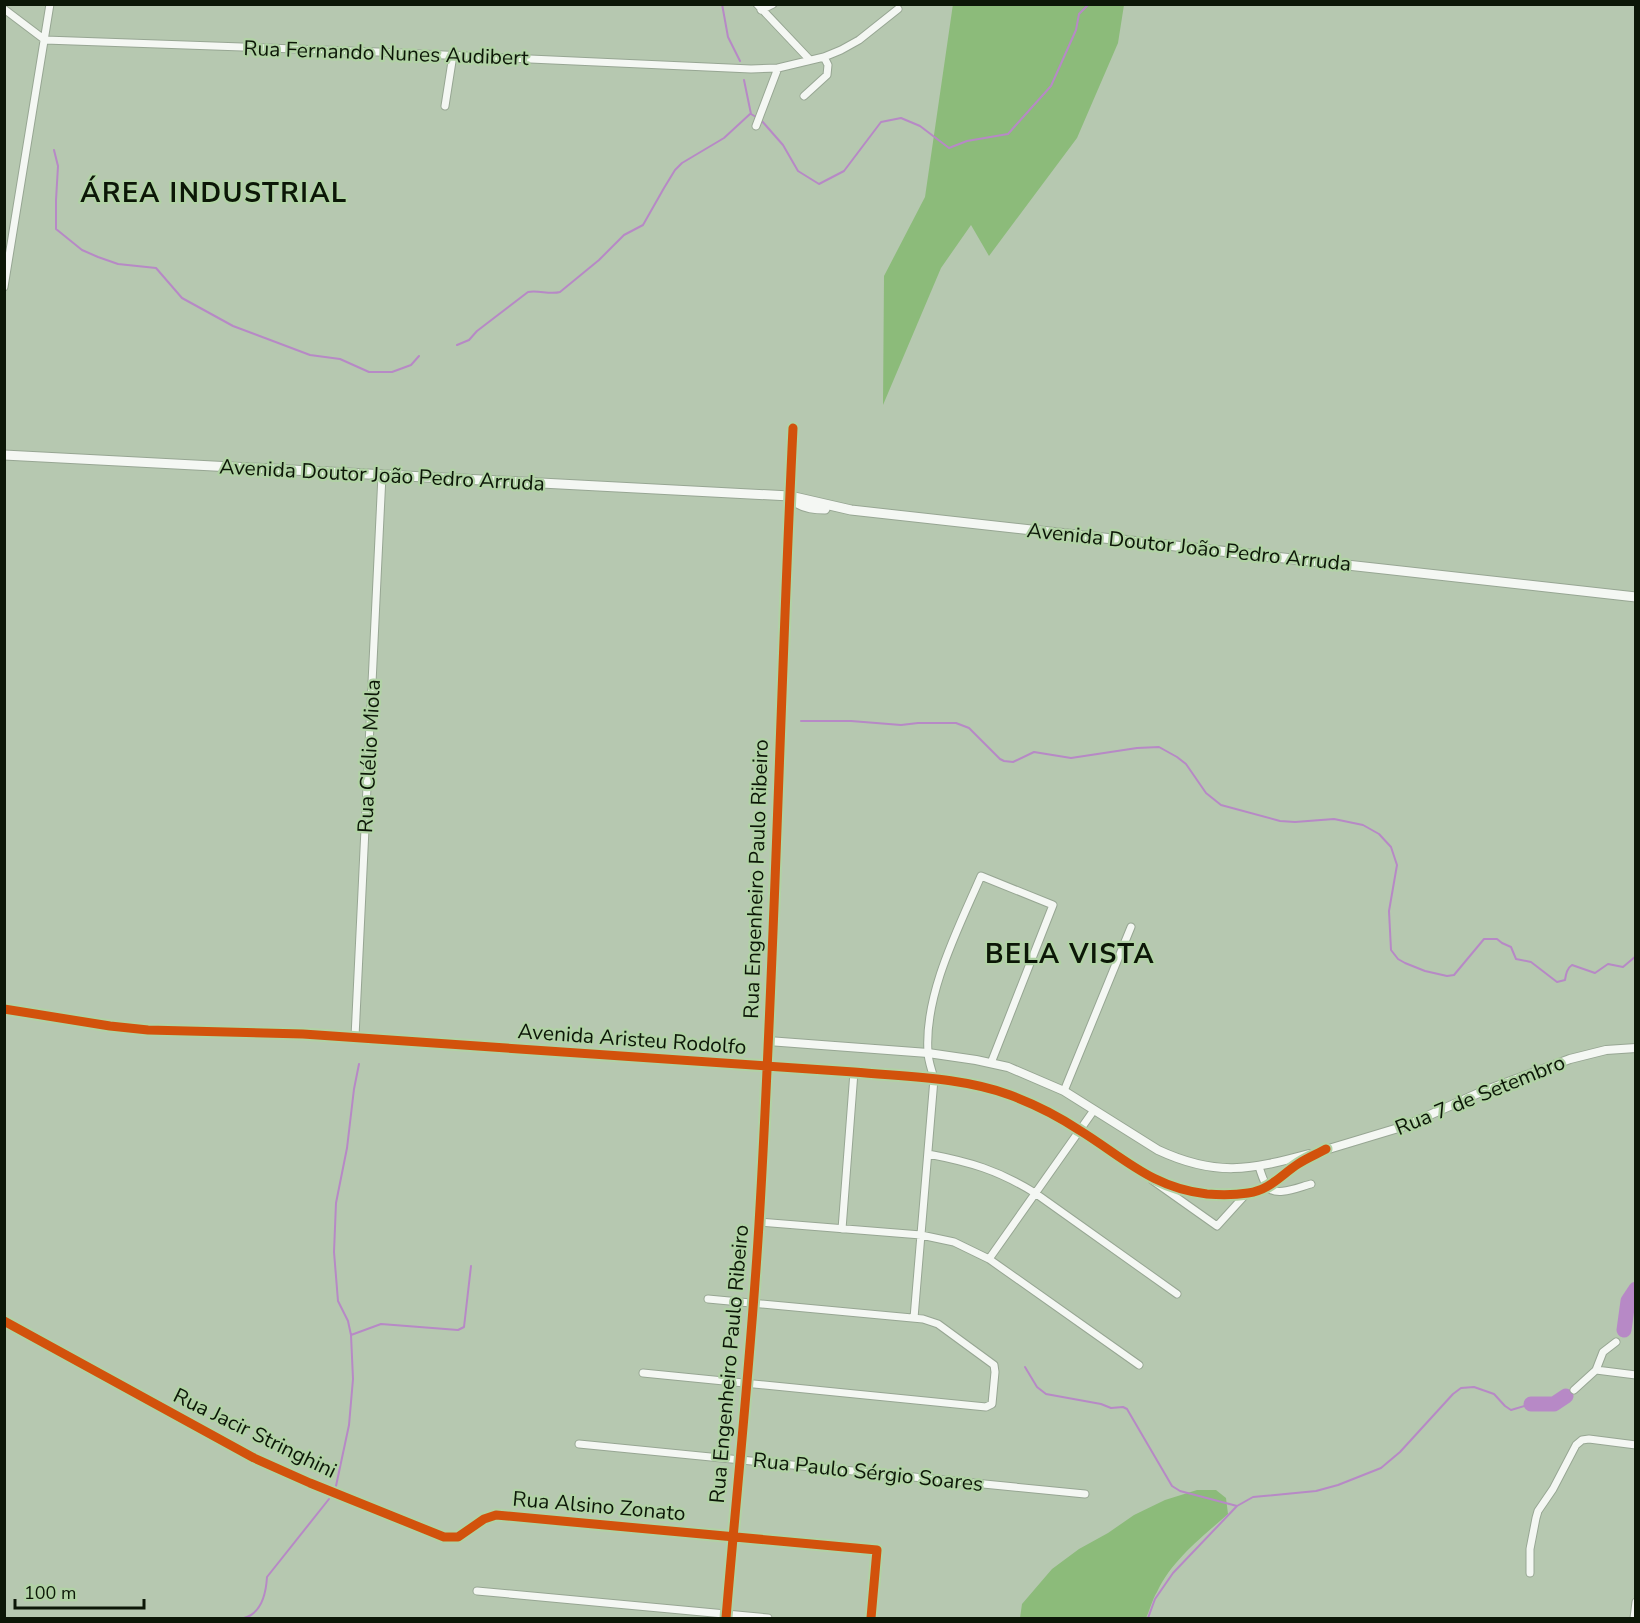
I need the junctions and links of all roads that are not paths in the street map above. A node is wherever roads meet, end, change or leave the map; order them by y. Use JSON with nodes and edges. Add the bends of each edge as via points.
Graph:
{"nodes":[{"id":1,"x":50,"y":4,"type":"edge"},
{"id":2,"x":773,"y":4,"type":"edge"},
{"id":3,"x":759,"y":7,"type":"edge"},
{"id":4,"x":4,"y":9,"type":"edge"},
{"id":5,"x":898,"y":9,"type":"dead end"},
{"id":6,"x":45,"y":40,"type":"junction"},
{"id":7,"x":453,"y":55,"type":"junction"},
{"id":8,"x":824,"y":57,"type":"junction"},
{"id":9,"x":809,"y":60,"type":"junction"},
{"id":10,"x":778,"y":68,"type":"junction"},
{"id":11,"x":804,"y":96,"type":"dead end"},
{"id":12,"x":445,"y":106,"type":"dead end"},
{"id":13,"x":756,"y":126,"type":"dead end"},
{"id":14,"x":4,"y":287,"type":"edge"},
{"id":15,"x":793,"y":428,"type":"dead end"},
{"id":16,"x":4,"y":455,"type":"edge"},
{"id":17,"x":382,"y":475,"type":"junction"},
{"id":18,"x":790,"y":496,"type":"junction"},
{"id":19,"x":1635,"y":597,"type":"edge"},
{"id":20,"x":1131,"y":927,"type":"dead end"},
{"id":21,"x":4,"y":1009,"type":"edge"},
{"id":22,"x":355,"y":1037,"type":"junction"},
{"id":23,"x":768,"y":1041,"type":"junction"},
{"id":24,"x":1635,"y":1048,"type":"edge"},
{"id":25,"x":928,"y":1053,"type":"junction"},
{"id":26,"x":991,"y":1063,"type":"junction"},
{"id":27,"x":767,"y":1067,"type":"junction"},
{"id":28,"x":854,"y":1072,"type":"junction"},
{"id":29,"x":934,"y":1079,"type":"junction"},
{"id":30,"x":1064,"y":1091,"type":"junction"},
{"id":31,"x":1094,"y":1110,"type":"junction"},
{"id":32,"x":1080,"y":1130,"type":"junction"},
{"id":33,"x":1326,"y":1149,"type":"junction"},
{"id":34,"x":928,"y":1154,"type":"junction"},
{"id":35,"x":1259,"y":1167,"type":"junction"},
{"id":36,"x":1140,"y":1171,"type":"junction"},
{"id":37,"x":1311,"y":1184,"type":"dead end"},
{"id":38,"x":1267,"y":1187,"type":"junction"},
{"id":39,"x":1035,"y":1193,"type":"junction"},
{"id":40,"x":1247,"y":1193,"type":"junction"},
{"id":41,"x":759,"y":1222,"type":"junction"},
{"id":42,"x":842,"y":1229,"type":"junction"},
{"id":43,"x":921,"y":1235,"type":"junction"},
{"id":44,"x":989,"y":1259,"type":"junction"},
{"id":45,"x":1177,"y":1294,"type":"dead end"},
{"id":46,"x":708,"y":1299,"type":"dead end"},
{"id":47,"x":753,"y":1303,"type":"junction"},
{"id":48,"x":914,"y":1318,"type":"junction"},
{"id":49,"x":4,"y":1321,"type":"edge"},
{"id":50,"x":1617,"y":1342,"type":"dead end"},
{"id":51,"x":1139,"y":1365,"type":"dead end"},
{"id":52,"x":1596,"y":1370,"type":"junction"},
{"id":53,"x":643,"y":1374,"type":"dead end"},
{"id":54,"x":1635,"y":1375,"type":"edge"},
{"id":55,"x":746,"y":1384,"type":"junction"},
{"id":56,"x":1574,"y":1390,"type":"dead end"},
{"id":57,"x":579,"y":1444,"type":"dead end"},
{"id":58,"x":1635,"y":1445,"type":"edge"},
{"id":59,"x":740,"y":1460,"type":"junction"},
{"id":60,"x":1085,"y":1494,"type":"dead end"},
{"id":61,"x":496,"y":1515,"type":"joint"},
{"id":62,"x":733,"y":1537,"type":"junction"},
{"id":63,"x":1530,"y":1573,"type":"dead end"},
{"id":64,"x":477,"y":1591,"type":"dead end"},
{"id":65,"x":1635,"y":1602,"type":"edge"},
{"id":66,"x":726,"y":1617,"type":"edge"},
{"id":67,"x":768,"y":1618,"type":"edge"},
{"id":68,"x":871,"y":1618,"type":"edge"},
{"id":69,"x":1634,"y":1618,"type":"edge"}],
"edges":[{"from":1,"to":6,"type":"street"},
{"from":2,"to":3,"type":"street"},
{"from":3,"to":9,"type":"street"},
{"from":4,"to":6,"type":"street"},
{"from":5,"to":8,"type":"street","via":[[859,40]]},
{"from":6,"to":7,"type":"street","name":"Rua Fernando Nunes Audibert"},
{"from":6,"to":14,"type":"street"},
{"from":7,"to":10,"type":"street","name":"Rua Fernando Nunes Audibert"},
{"from":7,"to":12,"type":"street"},
{"from":8,"to":9,"type":"street"},
{"from":8,"to":11,"type":"street","via":[[827,75]]},
{"from":9,"to":10,"type":"street"},
{"from":10,"to":13,"type":"street"},
{"from":15,"to":18,"type":"street","name":"Rua Engenheiro Paulo Ribeiro"},
{"from":16,"to":17,"type":"main road","name":"Avenida Doutor João Pedro Arruda"},
{"from":17,"to":18,"type":"main road","name":"Avenida Doutor João Pedro Arruda","via":[[760,495],[783,502]]},
{"from":17,"to":22,"type":"street","name":"Rua Clélio Miola"},
{"from":18,"to":19,"type":"main road","name":"Avenida Doutor João Pedro Arruda","via":[[808,508]]},
{"from":18,"to":23,"type":"street","name":"Rua Engenheiro Paulo Ribeiro"},
{"from":20,"to":30,"type":"street"},
{"from":21,"to":22,"type":"street","name":"Avenida Aristeu Rodolfo","via":[[148,1030]]},
{"from":22,"to":27,"type":"street","name":"Avenida Aristeu Rodolfo"},
{"from":23,"to":25,"type":"street","name":"Avenida Aristeu Rodolfo"},
{"from":23,"to":27,"type":"street","name":"Rua Engenheiro Paulo Ribeiro"},
{"from":24,"to":33,"type":"street","name":"Rua 7 de Setembro","via":[[1576,1057],[1481,1092],[1405,1126]]},
{"from":25,"to":26,"type":"street","name":"Avenida Aristeu Rodolfo"},
{"from":25,"to":26,"type":"street","via":[[938,983],[981,876],[1053,905]]},
{"from":25,"to":29,"type":"street"},
{"from":26,"to":30,"type":"street","name":"Avenida Aristeu Rodolfo"},
{"from":27,"to":28,"type":"street","name":"Avenida Aristeu Rodolfo"},
{"from":27,"to":41,"type":"street","name":"Rua Engenheiro Paulo Ribeiro"},
{"from":28,"to":29,"type":"street","name":"Avenida Aristeu Rodolfo"},
{"from":28,"to":42,"type":"street"},
{"from":29,"to":32,"type":"street","name":"Avenida Aristeu Rodolfo","via":[[992,1089],[1032,1104]]},
{"from":29,"to":34,"type":"street"},
{"from":30,"to":31,"type":"street","name":"Avenida Aristeu Rodolfo"},
{"from":31,"to":32,"type":"street"},
{"from":31,"to":35,"type":"street","name":"Avenida Aristeu Rodolfo","via":[[1172,1156],[1203,1166]]},
{"from":32,"to":36,"type":"street","name":"Avenida Aristeu Rodolfo"},
{"from":32,"to":39,"type":"street"},
{"from":33,"to":35,"type":"street","name":"Avenida Aristeu Rodolfo"},
{"from":33,"to":38,"type":"street","name":"Avenida Aristeu Rodolfo"},
{"from":34,"to":39,"type":"street","via":[[999,1173]]},
{"from":34,"to":43,"type":"street"},
{"from":35,"to":38,"type":"street"},
{"from":36,"to":40,"type":"street","name":"Avenida Aristeu Rodolfo","via":[[1178,1189]]},
{"from":36,"to":40,"type":"street","via":[[1216,1227]]},
{"from":37,"to":38,"type":"street","via":[[1278,1192]]},
{"from":38,"to":40,"type":"street","name":"Avenida Aristeu Rodolfo"},
{"from":39,"to":44,"type":"street"},
{"from":39,"to":45,"type":"street"},
{"from":41,"to":42,"type":"street"},
{"from":41,"to":47,"type":"street","name":"Rua Engenheiro Paulo Ribeiro"},
{"from":42,"to":43,"type":"street"},
{"from":43,"to":44,"type":"street","via":[[954,1242]]},
{"from":43,"to":48,"type":"street"},
{"from":44,"to":51,"type":"street"},
{"from":46,"to":47,"type":"street"},
{"from":47,"to":48,"type":"street"},
{"from":47,"to":55,"type":"street","name":"Rua Engenheiro Paulo Ribeiro"},
{"from":48,"to":55,"type":"street","via":[[938,1324],[994,1365],[990,1406]]},
{"from":49,"to":61,"type":"street","name":"Rua Jacir Stringhini","via":[[254,1458],[444,1537],[458,1537]]},
{"from":50,"to":52,"type":"street","via":[[1603,1352]]},
{"from":52,"to":54,"type":"street"},
{"from":52,"to":56,"type":"street"},
{"from":53,"to":55,"type":"street"},
{"from":55,"to":59,"type":"street","name":"Rua Engenheiro Paulo Ribeiro"},
{"from":57,"to":59,"type":"street","name":"Rua Paulo Sérgio Soares"},
{"from":58,"to":63,"type":"street","via":[[1590,1439],[1576,1445],[1538,1510],[1530,1549]]},
{"from":59,"to":60,"type":"street","name":"Rua Paulo Sérgio Soares"},
{"from":59,"to":62,"type":"street","name":"Rua Engenheiro Paulo Ribeiro"},
{"from":61,"to":62,"type":"street","name":"Rua Alsino Zonato"},
{"from":62,"to":66,"type":"street","name":"Rua Engenheiro Paulo Ribeiro"},
{"from":62,"to":68,"type":"street","name":"Rua Alsino Zonato","via":[[877,1550]]},
{"from":64,"to":66,"type":"street"},
{"from":65,"to":69,"type":"street"},
{"from":66,"to":67,"type":"street"}]}
